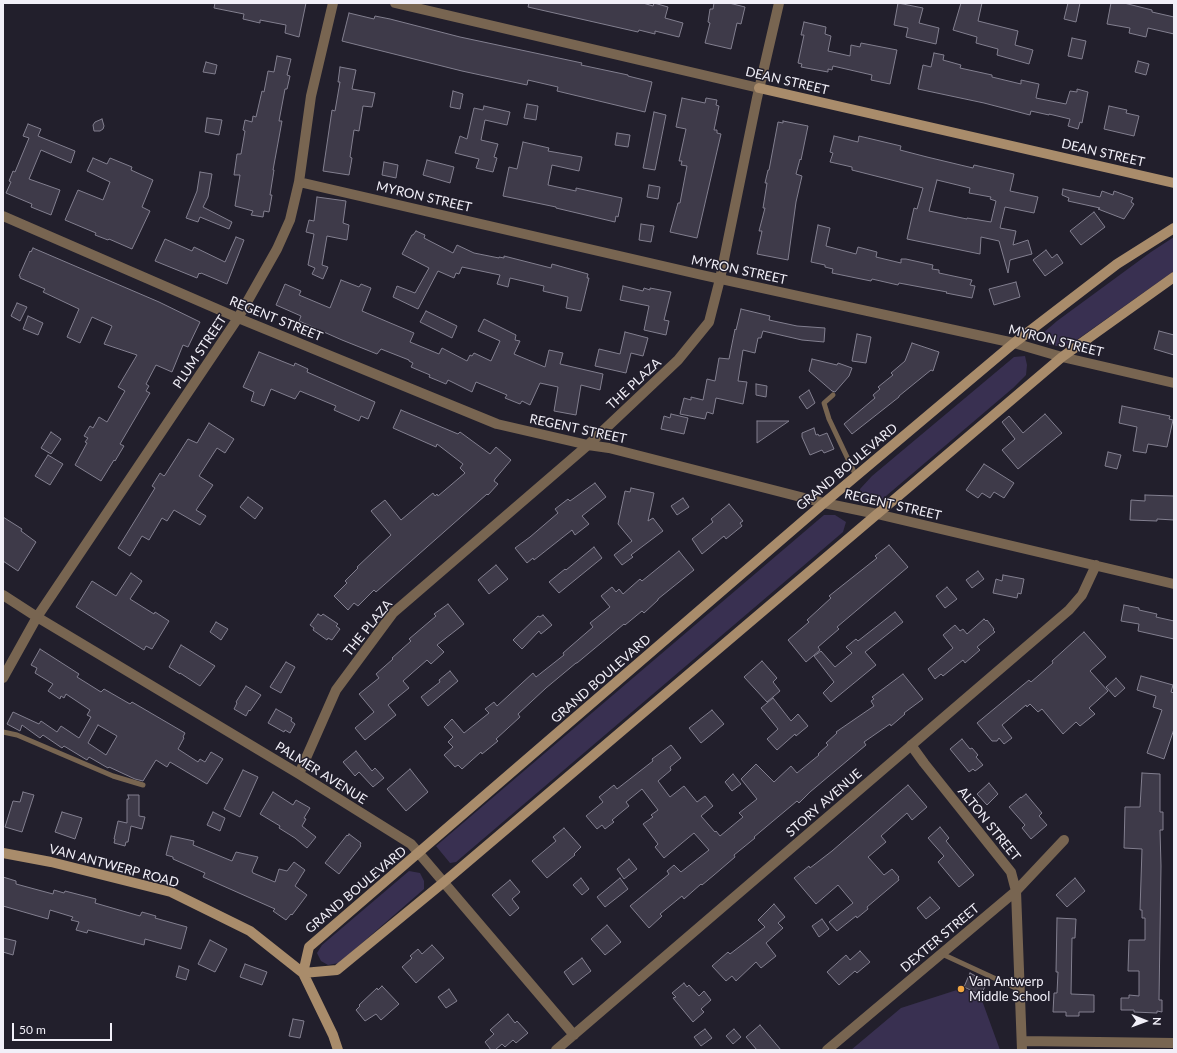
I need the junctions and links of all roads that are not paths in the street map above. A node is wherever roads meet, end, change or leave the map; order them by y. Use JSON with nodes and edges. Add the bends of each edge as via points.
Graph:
{"nodes":[{"id":1,"x":333,"y":3,"type":"edge"},
{"id":2,"x":395,"y":3,"type":"edge"},
{"id":3,"x":779,"y":3,"type":"edge"},
{"id":4,"x":760,"y":88,"type":"junction"},
{"id":5,"x":299,"y":182,"type":"junction"},
{"id":6,"x":1174,"y":183,"type":"edge"},
{"id":7,"x":3,"y":216,"type":"edge"},
{"id":8,"x":1174,"y":228,"type":"edge"},
{"id":9,"x":1174,"y":277,"type":"edge"},
{"id":10,"x":720,"y":279,"type":"junction"},
{"id":11,"x":238,"y":318,"type":"junction"},
{"id":12,"x":1014,"y":343,"type":"junction"},
{"id":13,"x":1062,"y":357,"type":"junction"},
{"id":14,"x":1174,"y":383,"type":"edge"},
{"id":15,"x":833,"y":395,"type":"dead end"},
{"id":16,"x":588,"y":445,"type":"junction"},
{"id":17,"x":856,"y":476,"type":"junction"},
{"id":18,"x":824,"y":503,"type":"junction"},
{"id":19,"x":877,"y":514,"type":"junction"},
{"id":20,"x":1096,"y":565,"type":"junction"},
{"id":21,"x":1174,"y":584,"type":"edge"},
{"id":22,"x":3,"y":595,"type":"edge"},
{"id":23,"x":37,"y":617,"type":"junction"},
{"id":24,"x":3,"y":678,"type":"edge"},
{"id":25,"x":3,"y":732,"type":"edge"},
{"id":26,"x":911,"y":745,"type":"junction"},
{"id":27,"x":299,"y":774,"type":"junction"},
{"id":28,"x":142,"y":785,"type":"dead end"},
{"id":29,"x":1064,"y":840,"type":"dead end"},
{"id":30,"x":3,"y":853,"type":"edge"},
{"id":31,"x":419,"y":853,"type":"junction"},
{"id":32,"x":444,"y":882,"type":"junction"},
{"id":33,"x":1016,"y":891,"type":"junction"},
{"id":34,"x":942,"y":954,"type":"junction"},
{"id":35,"x":303,"y":973,"type":"junction"},
{"id":36,"x":1020,"y":990,"type":"junction"},
{"id":37,"x":574,"y":1035,"type":"junction"},
{"id":38,"x":1174,"y":1043,"type":"edge"},
{"id":39,"x":1022,"y":1045,"type":"edge"},
{"id":40,"x":338,"y":1050,"type":"edge"},
{"id":41,"x":556,"y":1050,"type":"edge"},
{"id":42,"x":827,"y":1050,"type":"edge"}],
"edges":[{"from":1,"to":5,"type":"street","name":"PLUM STREET","via":[[311,96]]},
{"from":2,"to":4,"type":"street","name":"DEAN STREET"},
{"from":3,"to":4,"type":"street","name":"THE PLAZA"},
{"from":4,"to":6,"type":"street","name":"DEAN STREET"},
{"from":4,"to":10,"type":"street","name":"THE PLAZA"},
{"from":5,"to":10,"type":"street","name":"MYRON STREET"},
{"from":5,"to":11,"type":"street","name":"PLUM STREET","via":[[290,220],[277,249]]},
{"from":7,"to":11,"type":"street","name":"REGENT STREET"},
{"from":8,"to":12,"type":"street","name":"GRAND BOULEVARD","via":[[1117,264]]},
{"from":9,"to":13,"type":"street"},
{"from":10,"to":12,"type":"street","name":"MYRON STREET"},
{"from":10,"to":16,"type":"street","name":"THE PLAZA","via":[[710,322],[678,360]]},
{"from":11,"to":16,"type":"street","name":"REGENT STREET","via":[[497,424]]},
{"from":11,"to":23,"type":"street","name":"PLUM STREET"},
{"from":12,"to":13,"type":"street","name":"MYRON STREET"},
{"from":12,"to":17,"type":"street","name":"GRAND BOULEVARD"},
{"from":13,"to":14,"type":"street","name":"MYRON STREET"},
{"from":13,"to":19,"type":"street"},
{"from":15,"to":17,"type":"lane","via":[[824,403]]},
{"from":16,"to":18,"type":"street","name":"REGENT STREET","via":[[610,448]]},
{"from":16,"to":27,"type":"street","name":"THE PLAZA","via":[[393,613],[336,690]]},
{"from":17,"to":18,"type":"street","name":"GRAND BOULEVARD"},
{"from":18,"to":19,"type":"street","name":"REGENT STREET"},
{"from":18,"to":31,"type":"street","name":"GRAND BOULEVARD"},
{"from":19,"to":20,"type":"street","name":"REGENT STREET"},
{"from":19,"to":32,"type":"street"},
{"from":20,"to":21,"type":"street","name":"REGENT STREET"},
{"from":20,"to":26,"type":"street","name":"STORY AVENUE","via":[[1082,595],[1069,610]]},
{"from":22,"to":23,"type":"street","name":"PALMER AVENUE"},
{"from":23,"to":24,"type":"street","name":"PLUM STREET"},
{"from":23,"to":27,"type":"street","name":"PALMER AVENUE"},
{"from":25,"to":28,"type":"lane","via":[[17,735],[113,776]]},
{"from":26,"to":33,"type":"street","name":"ALTON STREET","via":[[1011,872]]},
{"from":26,"to":37,"type":"street","name":"STORY AVENUE"},
{"from":27,"to":31,"type":"street","name":"PALMER AVENUE","via":[[411,844]]},
{"from":29,"to":33,"type":"street","name":"DEXTER STREET"},
{"from":30,"to":35,"type":"street","name":"VAN ANTWERP ROAD","via":[[51,862],[171,892],[250,931]]},
{"from":31,"to":32,"type":"street","name":"PALMER AVENUE"},
{"from":31,"to":35,"type":"street","name":"GRAND BOULEVARD","via":[[309,947]]},
{"from":32,"to":35,"type":"street","via":[[337,970]]},
{"from":32,"to":37,"type":"street","name":"PALMER AVENUE"},
{"from":33,"to":34,"type":"street","name":"DEXTER STREET"},
{"from":33,"to":36,"type":"street","name":"ALTON STREET"},
{"from":34,"to":36,"type":"lane"},
{"from":34,"to":42,"type":"street","name":"DEXTER STREET"},
{"from":35,"to":40,"type":"street","name":"VAN ANTWERP ROAD"},
{"from":36,"to":39,"type":"street","name":"ALTON STREET"},
{"from":37,"to":41,"type":"street","name":"STORY AVENUE"},
{"from":38,"to":39,"type":"street"}]}
